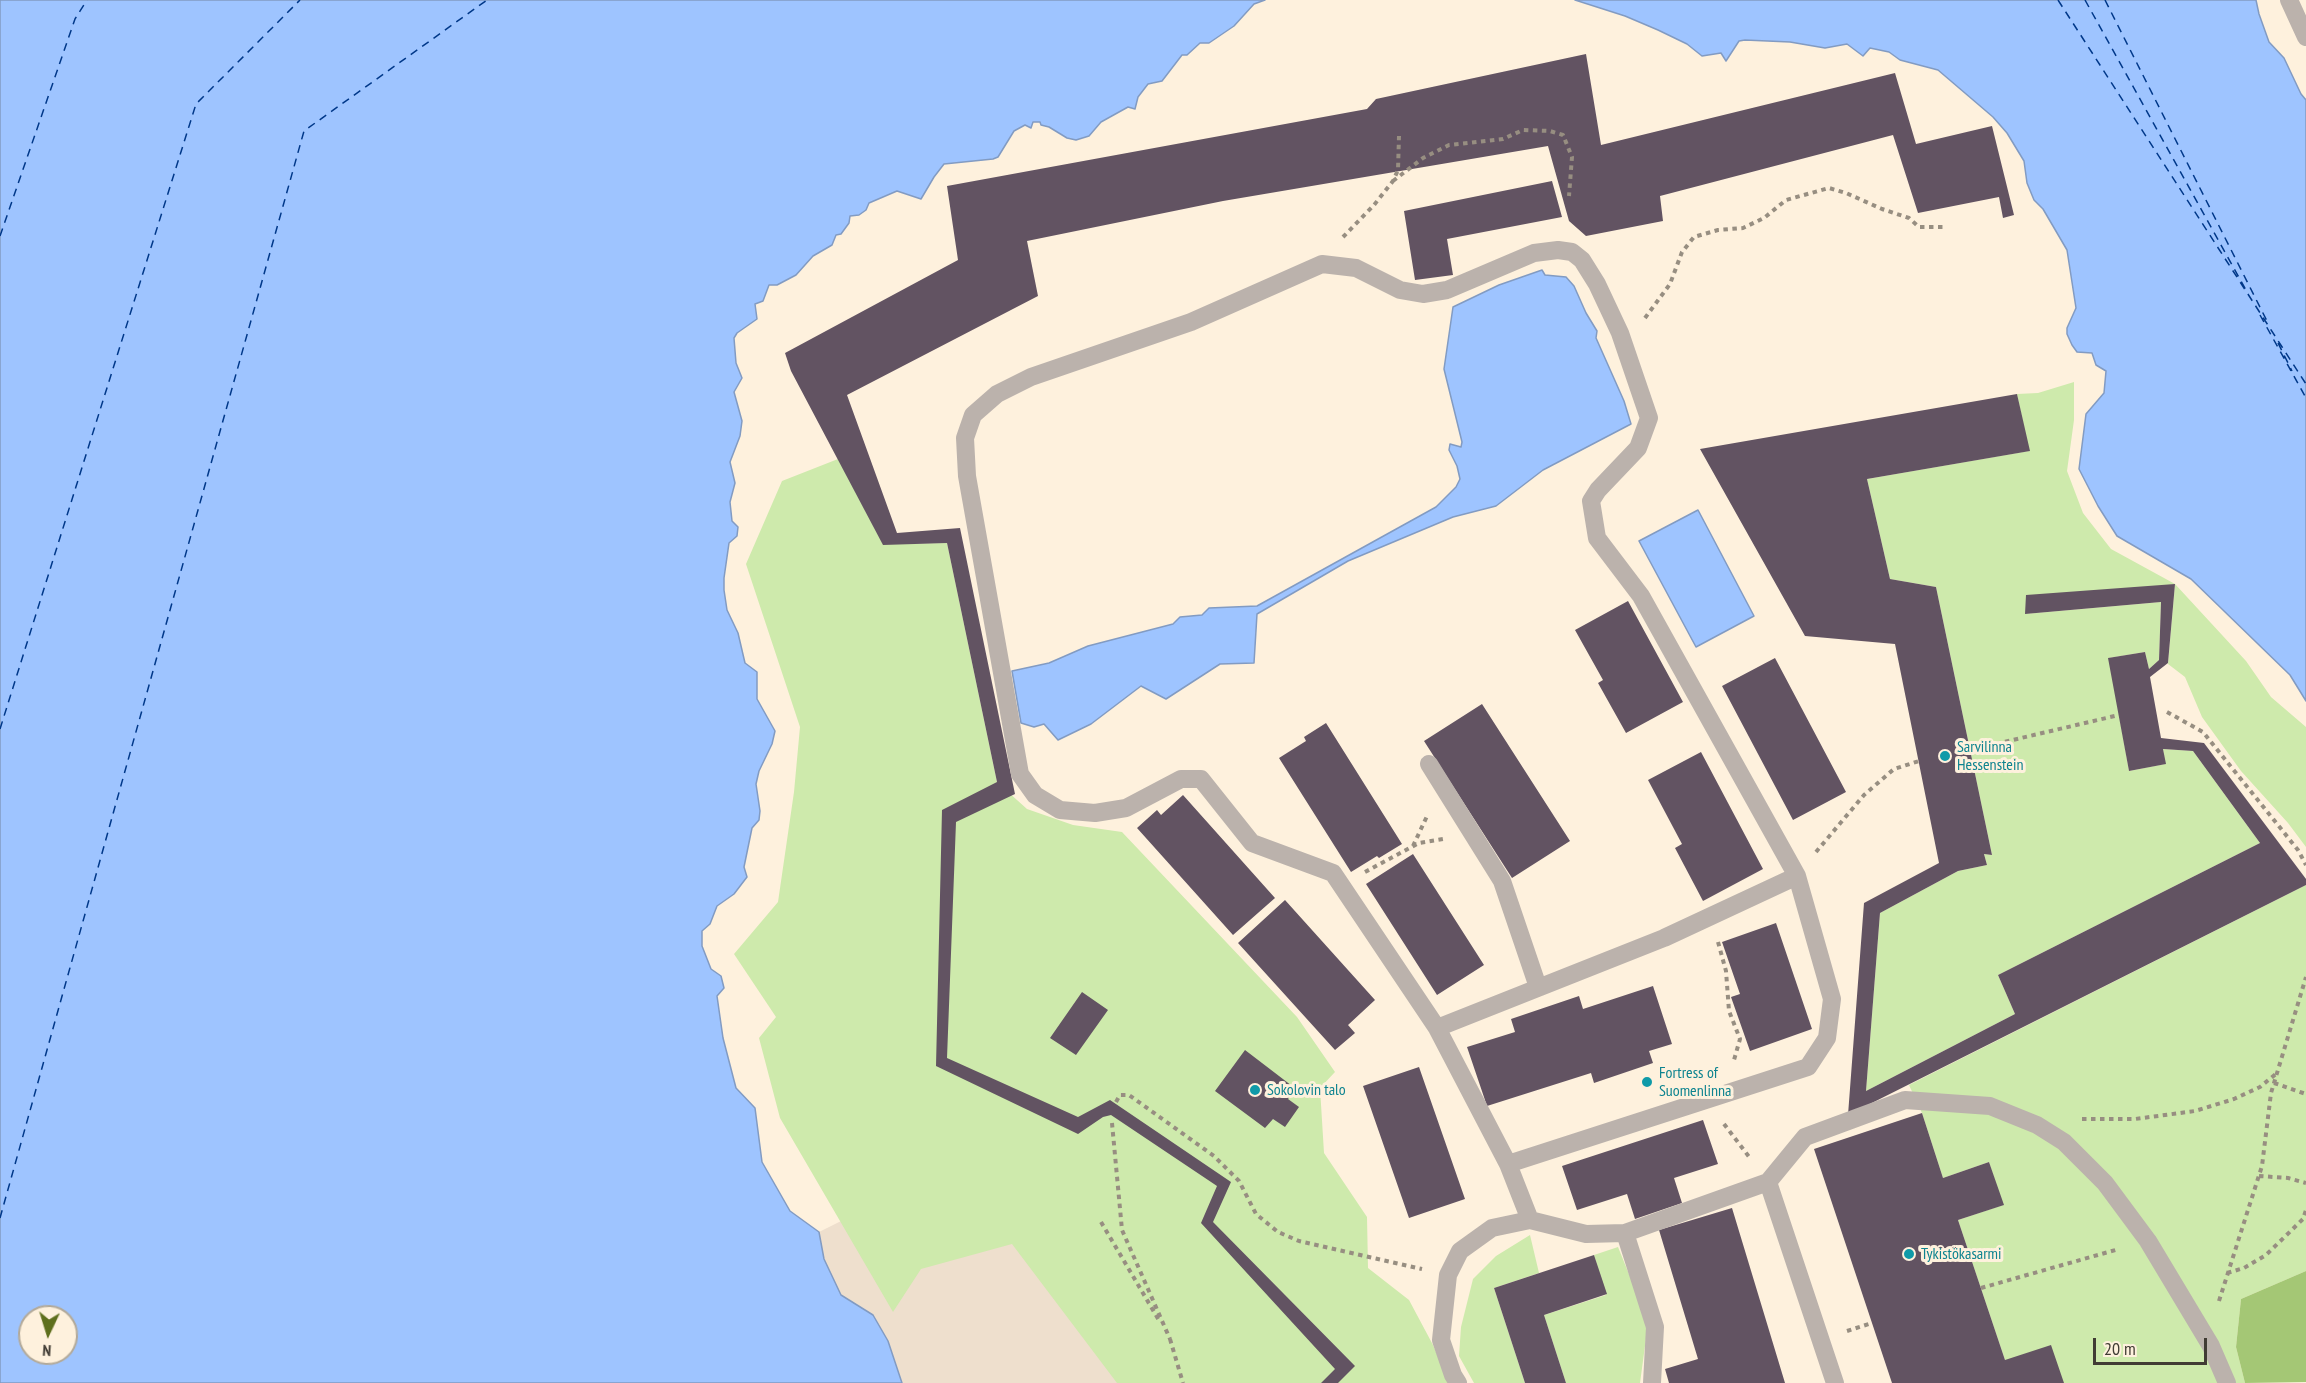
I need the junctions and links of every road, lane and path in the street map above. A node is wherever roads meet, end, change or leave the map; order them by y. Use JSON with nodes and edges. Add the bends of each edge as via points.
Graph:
{"nodes":[{"id":1,"x":2289,"y":0,"type":"edge"},
{"id":2,"x":2306,"y":37,"type":"edge"},
{"id":3,"x":1399,"y":136,"type":"dead end"},
{"id":4,"x":1393,"y":181,"type":"junction"},
{"id":5,"x":1569,"y":196,"type":"dead end"},
{"id":6,"x":1946,"y":227,"type":"dead end"},
{"id":7,"x":1322,"y":264,"type":"junction"},
{"id":8,"x":1620,"y":333,"type":"junction"},
{"id":9,"x":2167,"y":712,"type":"dead end"},
{"id":10,"x":2119,"y":715,"type":"dead end"},
{"id":11,"x":1970,"y":750,"type":"dead end"},
{"id":12,"x":1918,"y":761,"type":"dead end"},
{"id":13,"x":1429,"y":764,"type":"dead end"},
{"id":14,"x":1474,"y":835,"type":"junction"},
{"id":15,"x":2298,"y":850,"type":"junction"},
{"id":16,"x":2306,"y":852,"type":"edge"},
{"id":17,"x":2306,"y":865,"type":"edge"},
{"id":18,"x":1797,"y":876,"type":"junction"},
{"id":19,"x":1341,"y":885,"type":"junction"},
{"id":20,"x":1711,"y":916,"type":"junction"},
{"id":21,"x":2306,"y":977,"type":"edge"},
{"id":22,"x":1538,"y":987,"type":"junction"},
{"id":23,"x":1437,"y":1028,"type":"junction"},
{"id":24,"x":2277,"y":1072,"type":"junction"},
{"id":25,"x":2274,"y":1083,"type":"junction"},
{"id":26,"x":2306,"y":1094,"type":"edge"},
{"id":27,"x":1712,"y":1099,"type":"junction"},
{"id":28,"x":1116,"y":1102,"type":"dead end"},
{"id":29,"x":2079,"y":1118,"type":"dead end"},
{"id":30,"x":1112,"y":1123,"type":"dead end"},
{"id":31,"x":1509,"y":1164,"type":"junction"},
{"id":32,"x":2259,"y":1176,"type":"junction"},
{"id":33,"x":1768,"y":1182,"type":"junction"},
{"id":34,"x":2306,"y":1183,"type":"edge"},
{"id":35,"x":2306,"y":1210,"type":"edge"},
{"id":36,"x":1530,"y":1220,"type":"junction"},
{"id":37,"x":1101,"y":1222,"type":"dead end"},
{"id":38,"x":1624,"y":1233,"type":"junction"},
{"id":39,"x":2148,"y":1241,"type":"junction"},
{"id":40,"x":2227,"y":1273,"type":"junction"},
{"id":41,"x":1448,"y":1275,"type":"junction"},
{"id":42,"x":1981,"y":1288,"type":"dead end"},
{"id":43,"x":1170,"y":1339,"type":"junction"},
{"id":44,"x":2211,"y":1346,"type":"junction"},
{"id":45,"x":1183,"y":1383,"type":"edge"},
{"id":46,"x":1458,"y":1383,"type":"edge"},
{"id":47,"x":1652,"y":1383,"type":"edge"},
{"id":48,"x":1835,"y":1383,"type":"edge"},
{"id":49,"x":2226,"y":1383,"type":"edge"}],
"edges":[{"from":1,"to":2,"type":"lane"},
{"from":3,"to":4,"type":"path","via":[[1398,171]]},
{"from":4,"to":5,"type":"path","via":[[1423,158],[1449,145],[1503,139],[1523,130],[1550,131],[1563,135],[1572,157]]},
{"from":4,"to":7,"type":"path"},
{"from":6,"to":8,"type":"path","via":[[1919,227],[1910,218],[1829,188],[1786,200],[1764,218],[1743,228],[1694,237],[1682,252],[1670,284],[1644,319]]},
{"from":7,"to":8,"type":"lane","via":[[1356,268],[1400,290],[1423,294],[1447,290],[1534,253],[1572,252],[1597,284]]},
{"from":7,"to":19,"type":"lane","via":[[1191,322],[1031,377],[997,394],[973,416],[965,438],[966,476],[1020,774],[1035,795],[1060,810],[1095,813],[1126,808],[1181,779],[1201,779],[1252,843],[1333,873]]},
{"from":8,"to":18,"type":"lane","via":[[1649,418],[1638,448],[1598,489],[1592,501],[1597,538],[1641,596]]},
{"from":9,"to":15,"type":"path","via":[[2203,732]]},
{"from":10,"to":11,"type":"path"},
{"from":12,"to":18,"type":"path","via":[[1894,769],[1864,795]]},
{"from":13,"to":14,"type":"lane"},
{"from":14,"to":19,"type":"path","via":[[1419,843]]},
{"from":14,"to":22,"type":"lane","via":[[1502,881]]},
{"from":15,"to":16,"type":"path"},
{"from":15,"to":17,"type":"path"},
{"from":18,"to":20,"type":"lane"},
{"from":18,"to":27,"type":"lane","via":[[1832,999],[1827,1038],[1808,1067]]},
{"from":19,"to":23,"type":"lane"},
{"from":20,"to":22,"type":"lane"},
{"from":20,"to":27,"type":"path","via":[[1726,971],[1729,1011],[1740,1039],[1725,1080]]},
{"from":21,"to":24,"type":"path"},
{"from":22,"to":23,"type":"lane"},
{"from":23,"to":31,"type":"lane"},
{"from":24,"to":25,"type":"path"},
{"from":24,"to":29,"type":"path","via":[[2260,1087],[2195,1111],[2135,1119]]},
{"from":25,"to":26,"type":"path"},
{"from":25,"to":32,"type":"path"},
{"from":27,"to":31,"type":"lane"},
{"from":27,"to":33,"type":"path","via":[[1718,1115]]},
{"from":28,"to":41,"type":"path","via":[[1120,1095],[1129,1095],[1214,1156],[1239,1181],[1256,1214],[1278,1232],[1299,1241]]},
{"from":30,"to":43,"type":"path","via":[[1122,1230]]},
{"from":31,"to":36,"type":"lane"},
{"from":32,"to":34,"type":"path"},
{"from":32,"to":40,"type":"path"},
{"from":33,"to":38,"type":"lane"},
{"from":33,"to":39,"type":"lane","via":[[1805,1137],[1905,1100],[1990,1106],[2037,1125],[2064,1142],[2105,1182]]},
{"from":33,"to":48,"type":"lane"},
{"from":35,"to":40,"type":"path","via":[[2303,1219],[2266,1255]]},
{"from":36,"to":38,"type":"lane","via":[[1586,1234]]},
{"from":36,"to":41,"type":"lane","via":[[1492,1228],[1460,1251]]},
{"from":37,"to":43,"type":"path"},
{"from":38,"to":47,"type":"lane","via":[[1654,1327]]},
{"from":39,"to":42,"type":"path"},
{"from":39,"to":44,"type":"lane"},
{"from":40,"to":44,"type":"path"},
{"from":41,"to":46,"type":"lane","via":[[1441,1340]]},
{"from":43,"to":45,"type":"path"},
{"from":44,"to":49,"type":"lane"}]}
